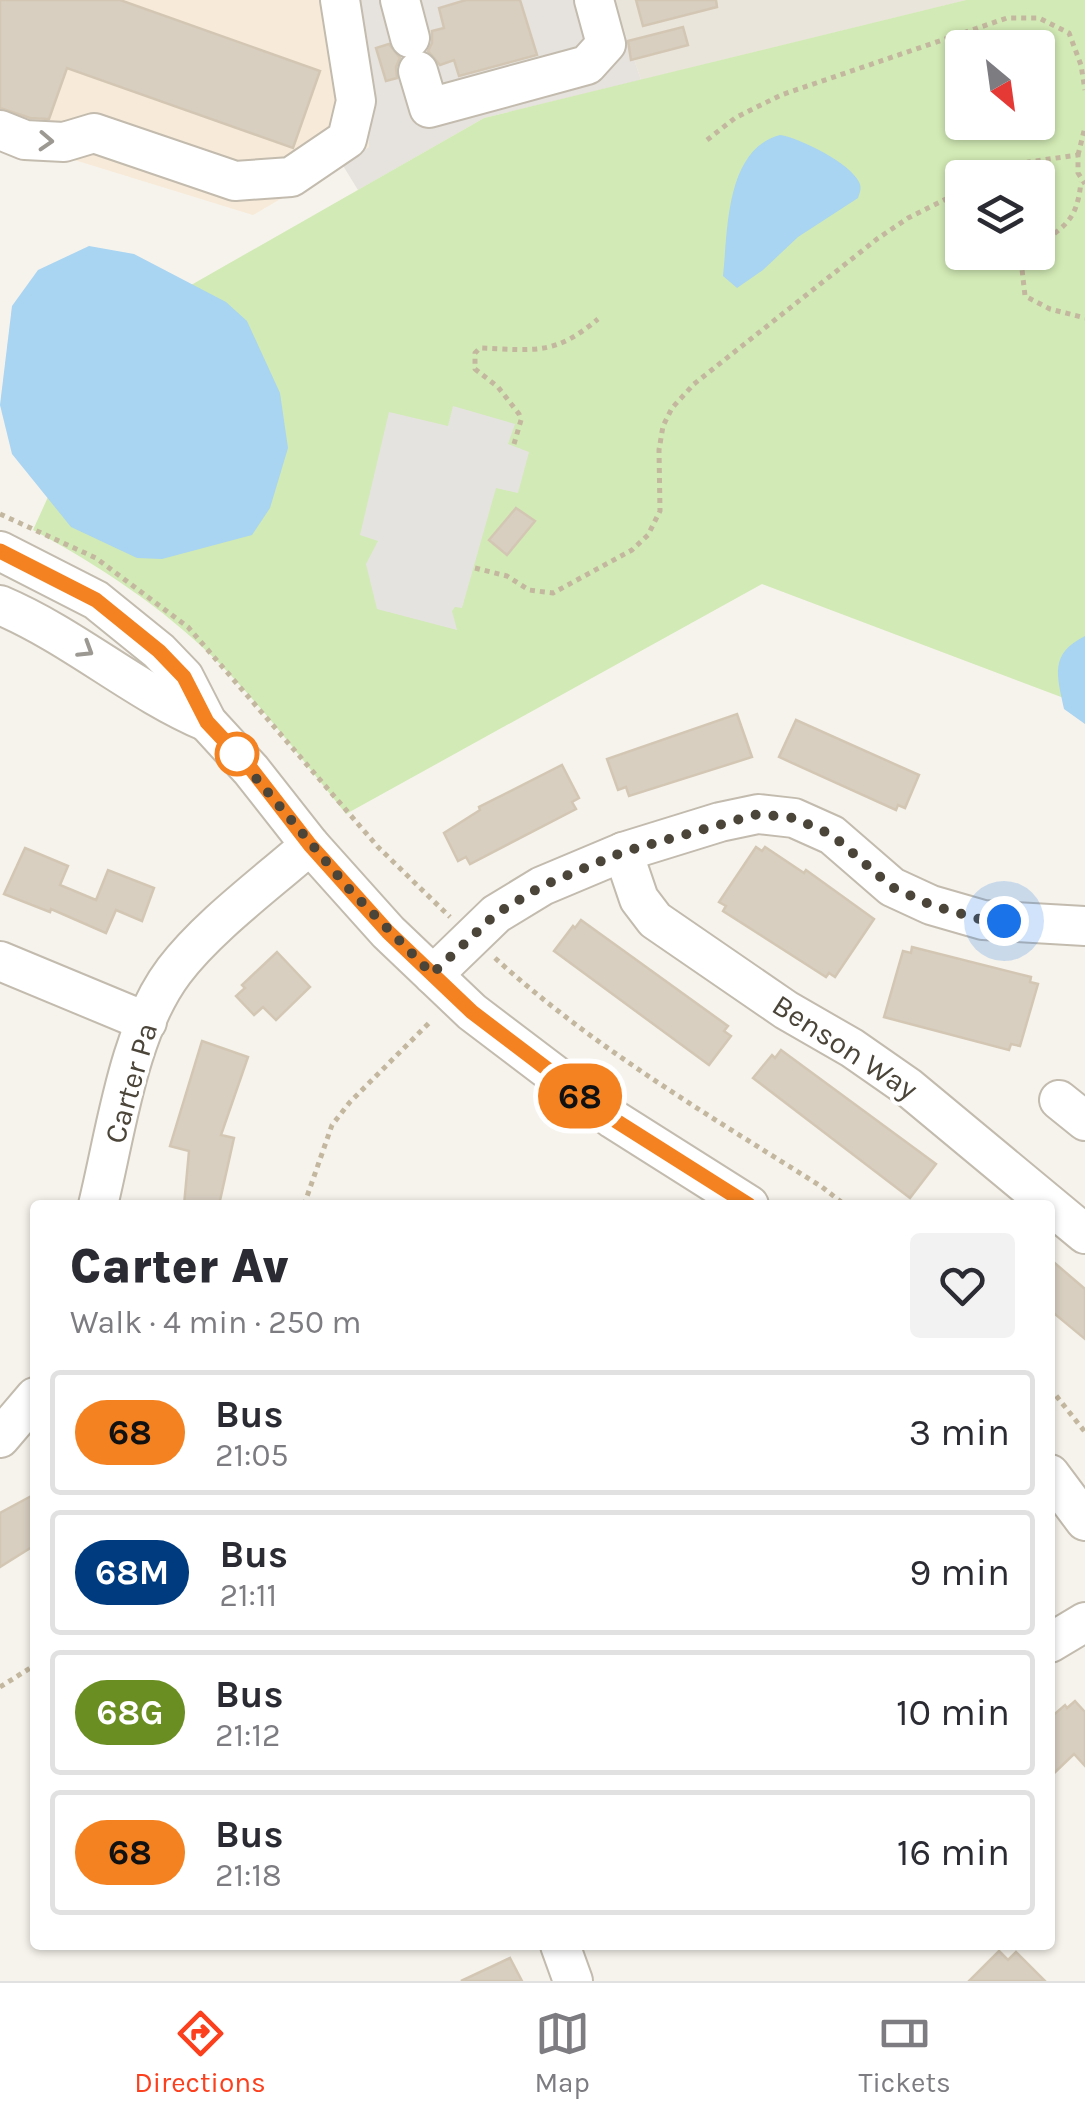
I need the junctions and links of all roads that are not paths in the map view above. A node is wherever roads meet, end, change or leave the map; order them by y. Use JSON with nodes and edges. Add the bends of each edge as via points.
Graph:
{"nodes":[{"id":1,"x":340,"y":0,"type":"edge"},
{"id":2,"x":400,"y":0,"type":"edge"},
{"id":3,"x":594,"y":0,"type":"edge"},
{"id":4,"x":0,"y":130,"type":"edge"},
{"id":5,"x":0,"y":551,"type":"edge"},
{"id":6,"x":0,"y":605,"type":"edge"},
{"id":7,"x":207,"y":722,"type":"junction"},
{"id":8,"x":310,"y":845,"type":"junction"},
{"id":9,"x":623,"y":852,"type":"junction"},
{"id":10,"x":1085,"y":926,"type":"edge"},
{"id":11,"x":0,"y":961,"type":"edge"},
{"id":12,"x":432,"y":974,"type":"junction"},
{"id":13,"x":147,"y":1022,"type":"junction"},
{"id":14,"x":99,"y":1200,"type":"edge"},
{"id":15,"x":741,"y":1200,"type":"edge"},
{"id":16,"x":1044,"y":1200,"type":"edge"},
{"id":17,"x":1055,"y":1209,"type":"edge"},
{"id":18,"x":1085,"y":1234,"type":"edge"},
{"id":19,"x":30,"y":1403,"type":"edge"},
{"id":20,"x":0,"y":1438,"type":"edge"},
{"id":21,"x":1055,"y":1481,"type":"edge"},
{"id":22,"x":1085,"y":1521,"type":"edge"},
{"id":23,"x":1085,"y":1622,"type":"edge"},
{"id":24,"x":1055,"y":1640,"type":"edge"},
{"id":25,"x":562,"y":1950,"type":"edge"},
{"id":26,"x":574,"y":1981,"type":"edge"}],
"edges":[{"from":4,"to":1,"type":"street","one_way":true,"via":[[25,140],[64,142],[94,133],[235,182],[290,177],[347,139],[356,101]]},
{"from":2,"to":3,"type":"street","via":[[429,108],[587,65],[606,44]]},
{"from":5,"to":7,"type":"street","via":[[130,625],[184,677]]},
{"from":6,"to":7,"type":"street","one_way":true},
{"from":7,"to":8,"type":"street"},
{"from":8,"to":12,"type":"street"},
{"from":8,"to":13,"type":"street","name":"Carter Pa","via":[[190,951]]},
{"from":9,"to":10,"type":"street","via":[[758,814],[794,818],[832,835],[892,887],[931,905],[983,920]]},
{"from":9,"to":12,"type":"street","via":[[516,900]]},
{"from":9,"to":16,"type":"street","name":"Benson Way","via":[[639,899],[663,926],[908,1087]]},
{"from":11,"to":13,"type":"street"},
{"from":12,"to":15,"type":"street","via":[[613,1119]]},
{"from":13,"to":14,"type":"street","name":"Carter Pa"},
{"from":17,"to":18,"type":"street","name":"Benson Way"},
{"from":19,"to":20,"type":"street"},
{"from":21,"to":22,"type":"street"},
{"from":23,"to":24,"type":"street"},
{"from":25,"to":26,"type":"street"}]}
